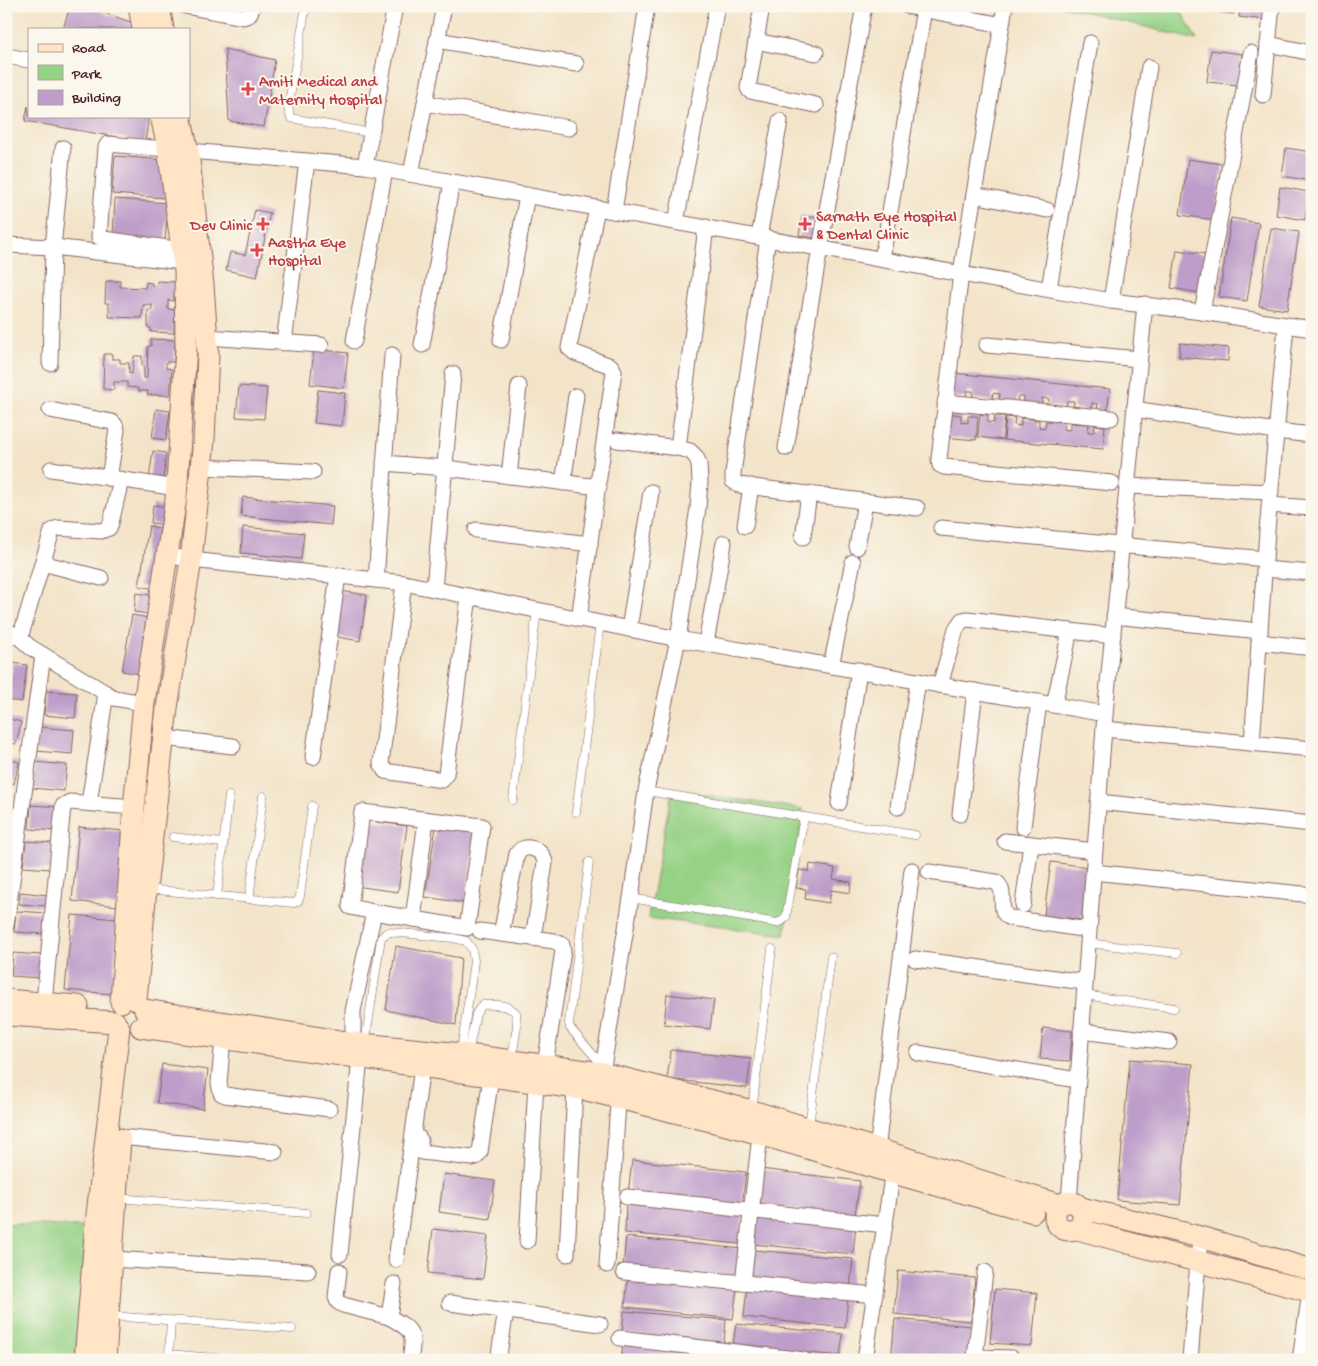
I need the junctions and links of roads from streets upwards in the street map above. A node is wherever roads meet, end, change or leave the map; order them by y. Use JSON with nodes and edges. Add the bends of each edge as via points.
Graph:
{"nodes":[{"id":1,"x":139,"y":6,"type":"edge"},
{"id":2,"x":159,"y":6,"type":"edge"},
{"id":3,"x":185,"y":6,"type":"edge"},
{"id":4,"x":253,"y":6,"type":"edge"},
{"id":5,"x":395,"y":6,"type":"edge"},
{"id":6,"x":444,"y":6,"type":"edge"},
{"id":7,"x":647,"y":6,"type":"edge"},
{"id":8,"x":717,"y":6,"type":"edge"},
{"id":9,"x":762,"y":6,"type":"edge"},
{"id":10,"x":864,"y":6,"type":"edge"},
{"id":11,"x":1004,"y":6,"type":"edge"},
{"id":12,"x":1272,"y":6,"type":"edge"},
{"id":13,"x":915,"y":7,"type":"edge"},
{"id":14,"x":1002,"y":25,"type":"junction"},
{"id":15,"x":143,"y":28,"type":"edge"},
{"id":16,"x":163,"y":28,"type":"edge"},
{"id":17,"x":437,"y":40,"type":"junction"},
{"id":18,"x":756,"y":41,"type":"junction"},
{"id":19,"x":1090,"y":43,"type":"dead end"},
{"id":20,"x":1268,"y":44,"type":"junction"},
{"id":21,"x":816,"y":53,"type":"dead end"},
{"id":22,"x":1251,"y":53,"type":"dead end"},
{"id":23,"x":1312,"y":53,"type":"edge"},
{"id":24,"x":6,"y":56,"type":"edge"},
{"id":25,"x":28,"y":60,"type":"edge"},
{"id":26,"x":576,"y":64,"type":"dead end"},
{"id":27,"x":1150,"y":67,"type":"dead end"},
{"id":28,"x":1263,"y":95,"type":"dead end"},
{"id":29,"x":425,"y":102,"type":"junction"},
{"id":30,"x":816,"y":105,"type":"dead end"},
{"id":31,"x":162,"y":118,"type":"edge"},
{"id":32,"x":180,"y":118,"type":"edge"},
{"id":33,"x":780,"y":121,"type":"dead end"},
{"id":34,"x":569,"y":128,"type":"dead end"},
{"id":35,"x":62,"y":148,"type":"dead end"},
{"id":36,"x":178,"y":150,"type":"junction"},
{"id":37,"x":307,"y":161,"type":"junction"},
{"id":38,"x":365,"y":166,"type":"junction"},
{"id":39,"x":385,"y":170,"type":"junction"},
{"id":40,"x":410,"y":174,"type":"junction"},
{"id":41,"x":452,"y":182,"type":"junction"},
{"id":42,"x":528,"y":195,"type":"junction"},
{"id":43,"x":974,"y":195,"type":"junction"},
{"id":44,"x":597,"y":208,"type":"junction"},
{"id":45,"x":1047,"y":210,"type":"dead end"},
{"id":46,"x":614,"y":211,"type":"junction"},
{"id":47,"x":676,"y":222,"type":"junction"},
{"id":48,"x":706,"y":227,"type":"junction"},
{"id":49,"x":763,"y":238,"type":"junction"},
{"id":50,"x":6,"y":245,"type":"edge"},
{"id":51,"x":53,"y":247,"type":"junction"},
{"id":52,"x":820,"y":248,"type":"junction"},
{"id":53,"x":182,"y":256,"type":"junction"},
{"id":54,"x":882,"y":259,"type":"junction"},
{"id":55,"x":961,"y":273,"type":"junction"},
{"id":56,"x":1049,"y":289,"type":"junction"},
{"id":57,"x":1111,"y":301,"type":"junction"},
{"id":58,"x":1145,"y":304,"type":"junction"},
{"id":59,"x":1202,"y":312,"type":"junction"},
{"id":60,"x":1286,"y":326,"type":"junction"},
{"id":61,"x":1312,"y":329,"type":"edge"},
{"id":62,"x":207,"y":338,"type":"junction"},
{"id":63,"x":501,"y":340,"type":"dead end"},
{"id":64,"x":354,"y":341,"type":"dead end"},
{"id":65,"x":284,"y":343,"type":"junction"},
{"id":66,"x":321,"y":345,"type":"dead end"},
{"id":67,"x":422,"y":345,"type":"dead end"},
{"id":68,"x":987,"y":345,"type":"dead end"},
{"id":69,"x":392,"y":355,"type":"dead end"},
{"id":70,"x":1139,"y":358,"type":"junction"},
{"id":71,"x":50,"y":363,"type":"dead end"},
{"id":72,"x":454,"y":374,"type":"dead end"},
{"id":73,"x":519,"y":386,"type":"dead end"},
{"id":74,"x":576,"y":396,"type":"dead end"},
{"id":75,"x":945,"y":402,"type":"junction"},
{"id":76,"x":50,"y":410,"type":"dead end"},
{"id":77,"x":1134,"y":410,"type":"junction"},
{"id":78,"x":1111,"y":418,"type":"dead end"},
{"id":79,"x":1276,"y":432,"type":"junction"},
{"id":80,"x":1312,"y":435,"type":"edge"},
{"id":81,"x":617,"y":440,"type":"dead end"},
{"id":82,"x":678,"y":448,"type":"junction"},
{"id":83,"x":786,"y":448,"type":"dead end"},
{"id":84,"x":384,"y":463,"type":"junction"},
{"id":85,"x":201,"y":467,"type":"junction"},
{"id":86,"x":446,"y":468,"type":"junction"},
{"id":87,"x":51,"y":469,"type":"dead end"},
{"id":88,"x":313,"y":472,"type":"dead end"},
{"id":89,"x":509,"y":476,"type":"junction"},
{"id":90,"x":115,"y":479,"type":"junction"},
{"id":91,"x":563,"y":483,"type":"junction"},
{"id":92,"x":1119,"y":485,"type":"junction"},
{"id":93,"x":751,"y":486,"type":"junction"},
{"id":94,"x":598,"y":487,"type":"junction"},
{"id":95,"x":177,"y":488,"type":"junction"},
{"id":96,"x":651,"y":492,"type":"dead end"},
{"id":97,"x":809,"y":494,"type":"junction"},
{"id":98,"x":1270,"y":499,"type":"junction"},
{"id":99,"x":865,"y":502,"type":"junction"},
{"id":100,"x":917,"y":508,"type":"dead end"},
{"id":101,"x":1312,"y":508,"type":"edge"},
{"id":102,"x":745,"y":526,"type":"dead end"},
{"id":103,"x":941,"y":528,"type":"dead end"},
{"id":104,"x":476,"y":530,"type":"dead end"},
{"id":105,"x":802,"y":537,"type":"dead end"},
{"id":106,"x":724,"y":543,"type":"dead end"},
{"id":107,"x":590,"y":544,"type":"junction"},
{"id":108,"x":1121,"y":546,"type":"junction"},
{"id":109,"x":857,"y":547,"type":"dead end"},
{"id":110,"x":167,"y":555,"type":"junction"},
{"id":111,"x":191,"y":560,"type":"junction"},
{"id":112,"x":853,"y":562,"type":"dead end"},
{"id":113,"x":42,"y":563,"type":"junction"},
{"id":114,"x":1265,"y":564,"type":"junction"},
{"id":115,"x":1312,"y":573,"type":"edge"},
{"id":116,"x":338,"y":575,"type":"junction"},
{"id":117,"x":101,"y":578,"type":"dead end"},
{"id":118,"x":376,"y":580,"type":"junction"},
{"id":119,"x":404,"y":583,"type":"junction"},
{"id":120,"x":434,"y":589,"type":"junction"},
{"id":121,"x":469,"y":596,"type":"junction"},
{"id":122,"x":1114,"y":616,"type":"junction"},
{"id":123,"x":579,"y":619,"type":"junction"},
{"id":124,"x":630,"y":629,"type":"junction"},
{"id":125,"x":1070,"y":631,"type":"junction"},
{"id":126,"x":13,"y":634,"type":"edge"},
{"id":127,"x":1112,"y":636,"type":"junction"},
{"id":128,"x":1260,"y":636,"type":"junction"},
{"id":129,"x":678,"y":639,"type":"junction"},
{"id":130,"x":706,"y":644,"type":"junction"},
{"id":131,"x":1312,"y":648,"type":"edge"},
{"id":132,"x":43,"y":654,"type":"junction"},
{"id":133,"x":831,"y":666,"type":"junction"},
{"id":134,"x":859,"y":670,"type":"junction"},
{"id":135,"x":918,"y":681,"type":"junction"},
{"id":136,"x":940,"y":685,"type":"junction"},
{"id":137,"x":975,"y":691,"type":"junction"},
{"id":138,"x":106,"y":693,"type":"junction"},
{"id":139,"x":144,"y":703,"type":"junction"},
{"id":140,"x":1047,"y":704,"type":"junction"},
{"id":141,"x":1105,"y":714,"type":"junction"},
{"id":142,"x":1104,"y":729,"type":"junction"},
{"id":143,"x":163,"y":738,"type":"junction"},
{"id":144,"x":1252,"y":743,"type":"junction"},
{"id":145,"x":233,"y":746,"type":"dead end"},
{"id":146,"x":1312,"y":749,"type":"edge"},
{"id":147,"x":313,"y":757,"type":"dead end"},
{"id":148,"x":1098,"y":802,"type":"junction"},
{"id":149,"x":89,"y":803,"type":"junction"},
{"id":150,"x":839,"y":803,"type":"dead end"},
{"id":151,"x":134,"y":807,"type":"junction"},
{"id":152,"x":898,"y":807,"type":"dead end"},
{"id":153,"x":960,"y":814,"type":"dead end"},
{"id":154,"x":426,"y":820,"type":"junction"},
{"id":155,"x":1312,"y":824,"type":"edge"},
{"id":156,"x":1023,"y":828,"type":"dead end"},
{"id":157,"x":1005,"y":841,"type":"dead end"},
{"id":158,"x":1031,"y":844,"type":"junction"},
{"id":159,"x":1094,"y":851,"type":"junction"},
{"id":160,"x":912,"y":870,"type":"dead end"},
{"id":161,"x":929,"y":872,"type":"dead end"},
{"id":162,"x":1093,"y":872,"type":"junction"},
{"id":163,"x":1312,"y":895,"type":"edge"},
{"id":164,"x":1023,"y":905,"type":"dead end"},
{"id":165,"x":374,"y":912,"type":"junction"},
{"id":166,"x":413,"y":919,"type":"junction"},
{"id":167,"x":6,"y":925,"type":"edge"},
{"id":168,"x":480,"y":931,"type":"dead end"},
{"id":169,"x":501,"y":934,"type":"junction"},
{"id":170,"x":1088,"y":937,"type":"junction"},
{"id":171,"x":533,"y":938,"type":"junction"},
{"id":172,"x":915,"y":959,"type":"dead end"},
{"id":173,"x":1084,"y":988,"type":"junction"},
{"id":174,"x":6,"y":1000,"type":"edge"},
{"id":175,"x":44,"y":1002,"type":"junction"},
{"id":176,"x":6,"y":1015,"type":"edge"},
{"id":177,"x":128,"y":1016,"type":"junction"},
{"id":178,"x":1081,"y":1031,"type":"junction"},
{"id":179,"x":224,"y":1039,"type":"junction"},
{"id":180,"x":1169,"y":1042,"type":"dead end"},
{"id":181,"x":359,"y":1048,"type":"junction"},
{"id":182,"x":918,"y":1053,"type":"dead end"},
{"id":183,"x":422,"y":1067,"type":"junction"},
{"id":184,"x":540,"y":1074,"type":"junction"},
{"id":185,"x":491,"y":1077,"type":"junction"},
{"id":186,"x":611,"y":1079,"type":"junction"},
{"id":187,"x":1078,"y":1080,"type":"junction"},
{"id":188,"x":575,"y":1088,"type":"junction"},
{"id":189,"x":329,"y":1109,"type":"dead end"},
{"id":190,"x":760,"y":1135,"type":"junction"},
{"id":191,"x":120,"y":1137,"type":"junction"},
{"id":192,"x":413,"y":1137,"type":"junction"},
{"id":193,"x":275,"y":1152,"type":"dead end"},
{"id":194,"x":888,"y":1160,"type":"junction"},
{"id":195,"x":627,"y":1197,"type":"dead end"},
{"id":196,"x":1066,"y":1208,"type":"junction"},
{"id":197,"x":751,"y":1210,"type":"junction"},
{"id":198,"x":885,"y":1225,"type":"junction"},
{"id":199,"x":1200,"y":1238,"type":"junction"},
{"id":200,"x":527,"y":1241,"type":"dead end"},
{"id":201,"x":340,"y":1254,"type":"dead end"},
{"id":202,"x":567,"y":1254,"type":"dead end"},
{"id":203,"x":112,"y":1258,"type":"junction"},
{"id":204,"x":396,"y":1260,"type":"dead end"},
{"id":205,"x":1198,"y":1263,"type":"junction"},
{"id":206,"x":607,"y":1265,"type":"dead end"},
{"id":207,"x":1312,"y":1270,"type":"edge"},
{"id":208,"x":308,"y":1271,"type":"dead end"},
{"id":209,"x":339,"y":1271,"type":"dead end"},
{"id":210,"x":624,"y":1272,"type":"dead end"},
{"id":211,"x":985,"y":1272,"type":"dead end"},
{"id":212,"x":743,"y":1283,"type":"junction"},
{"id":213,"x":394,"y":1284,"type":"dead end"},
{"id":214,"x":1311,"y":1292,"type":"edge"},
{"id":215,"x":875,"y":1295,"type":"junction"},
{"id":216,"x":450,"y":1303,"type":"dead end"},
{"id":217,"x":506,"y":1311,"type":"junction"},
{"id":218,"x":389,"y":1316,"type":"junction"},
{"id":219,"x":600,"y":1324,"type":"dead end"},
{"id":220,"x":620,"y":1338,"type":"dead end"},
{"id":221,"x":85,"y":1360,"type":"edge"},
{"id":222,"x":105,"y":1360,"type":"edge"},
{"id":223,"x":410,"y":1360,"type":"edge"},
{"id":224,"x":498,"y":1360,"type":"edge"},
{"id":225,"x":804,"y":1360,"type":"edge"},
{"id":226,"x":866,"y":1360,"type":"edge"},
{"id":227,"x":1012,"y":1360,"type":"edge"},
{"id":228,"x":1190,"y":1360,"type":"edge"},
{"id":229,"x":1300,"y":1360,"type":"edge"}],
"edges":[{"from":1,"to":15,"type":"street"},
{"from":2,"to":16,"type":"street"},
{"from":3,"to":4,"type":"street","via":[[243,17],[250,15]]},
{"from":5,"to":38,"type":"street"},
{"from":6,"to":17,"type":"street"},
{"from":7,"to":46,"type":"street"},
{"from":8,"to":47,"type":"street"},
{"from":9,"to":18,"type":"street"},
{"from":10,"to":52,"type":"street"},
{"from":11,"to":14,"type":"street"},
{"from":12,"to":20,"type":"street"},
{"from":13,"to":14,"type":"street"},
{"from":13,"to":54,"type":"street"},
{"from":14,"to":43,"type":"street"},
{"from":17,"to":26,"type":"street"},
{"from":17,"to":29,"type":"street"},
{"from":18,"to":21,"type":"street"},
{"from":18,"to":30,"type":"street","via":[[750,92]]},
{"from":19,"to":56,"type":"street"},
{"from":20,"to":23,"type":"street"},
{"from":20,"to":28,"type":"street"},
{"from":22,"to":59,"type":"street"},
{"from":24,"to":25,"type":"street"},
{"from":27,"to":57,"type":"street"},
{"from":29,"to":34,"type":"street"},
{"from":29,"to":40,"type":"street"},
{"from":31,"to":36,"type":"street"},
{"from":32,"to":36,"type":"street"},
{"from":33,"to":49,"type":"street"},
{"from":35,"to":51,"type":"street"},
{"from":36,"to":37,"type":"street"},
{"from":36,"to":53,"type":"street"},
{"from":36,"to":53,"type":"street","via":[[107,145],[99,237]]},
{"from":36,"to":62,"type":"street","via":[[204,285]]},
{"from":37,"to":38,"type":"street"},
{"from":37,"to":65,"type":"street"},
{"from":38,"to":39,"type":"street"},
{"from":39,"to":40,"type":"street"},
{"from":39,"to":64,"type":"street"},
{"from":40,"to":41,"type":"street"},
{"from":41,"to":42,"type":"street"},
{"from":41,"to":67,"type":"street"},
{"from":42,"to":44,"type":"street"},
{"from":42,"to":63,"type":"street"},
{"from":43,"to":45,"type":"street"},
{"from":43,"to":55,"type":"street"},
{"from":44,"to":46,"type":"street"},
{"from":44,"to":94,"type":"street","via":[[569,348],[614,368]]},
{"from":46,"to":47,"type":"street"},
{"from":47,"to":48,"type":"street"},
{"from":48,"to":49,"type":"street"},
{"from":48,"to":82,"type":"street"},
{"from":49,"to":52,"type":"street"},
{"from":49,"to":93,"type":"street","via":[[733,472],[733,481]]},
{"from":50,"to":51,"type":"street"},
{"from":51,"to":53,"type":"street"},
{"from":51,"to":71,"type":"street"},
{"from":52,"to":54,"type":"street"},
{"from":52,"to":83,"type":"street"},
{"from":53,"to":95,"type":"street","via":[[186,348]]},
{"from":54,"to":55,"type":"street"},
{"from":55,"to":56,"type":"street"},
{"from":55,"to":75,"type":"street"},
{"from":56,"to":57,"type":"street"},
{"from":57,"to":58,"type":"street"},
{"from":58,"to":59,"type":"street"},
{"from":58,"to":70,"type":"street"},
{"from":59,"to":60,"type":"street"},
{"from":60,"to":61,"type":"street"},
{"from":60,"to":79,"type":"street"},
{"from":62,"to":65,"type":"street"},
{"from":62,"to":85,"type":"street"},
{"from":65,"to":66,"type":"street"},
{"from":68,"to":70,"type":"street"},
{"from":69,"to":84,"type":"street"},
{"from":70,"to":77,"type":"street"},
{"from":72,"to":86,"type":"street"},
{"from":73,"to":89,"type":"street"},
{"from":74,"to":91,"type":"street"},
{"from":75,"to":78,"type":"street"},
{"from":75,"to":92,"type":"street","via":[[939,459],[944,467]]},
{"from":76,"to":90,"type":"street","via":[[115,425]]},
{"from":77,"to":79,"type":"street"},
{"from":77,"to":92,"type":"street"},
{"from":79,"to":80,"type":"street"},
{"from":79,"to":98,"type":"street"},
{"from":81,"to":82,"type":"street"},
{"from":82,"to":129,"type":"street","via":[[690,451],[696,457],[700,482]]},
{"from":84,"to":86,"type":"street"},
{"from":84,"to":118,"type":"street"},
{"from":85,"to":88,"type":"street"},
{"from":85,"to":111,"type":"street"},
{"from":86,"to":89,"type":"street"},
{"from":86,"to":120,"type":"street"},
{"from":87,"to":90,"type":"street"},
{"from":89,"to":91,"type":"street"},
{"from":90,"to":95,"type":"street"},
{"from":90,"to":113,"type":"street","via":[[109,528],[101,531],[54,528]]},
{"from":91,"to":94,"type":"street"},
{"from":92,"to":98,"type":"street"},
{"from":92,"to":108,"type":"street"},
{"from":93,"to":97,"type":"street"},
{"from":93,"to":102,"type":"street"},
{"from":94,"to":107,"type":"street"},
{"from":95,"to":110,"type":"street"},
{"from":96,"to":124,"type":"street"},
{"from":97,"to":99,"type":"street"},
{"from":97,"to":105,"type":"street"},
{"from":98,"to":101,"type":"street"},
{"from":98,"to":114,"type":"street"},
{"from":99,"to":100,"type":"street"},
{"from":99,"to":109,"type":"street"},
{"from":103,"to":108,"type":"street"},
{"from":104,"to":107,"type":"street"},
{"from":106,"to":130,"type":"street"},
{"from":107,"to":123,"type":"street"},
{"from":108,"to":114,"type":"street"},
{"from":108,"to":122,"type":"street"},
{"from":110,"to":111,"type":"street"},
{"from":110,"to":139,"type":"street"},
{"from":111,"to":116,"type":"street"},
{"from":111,"to":143,"type":"street"},
{"from":112,"to":133,"type":"street"},
{"from":113,"to":117,"type":"street"},
{"from":113,"to":126,"type":"street"},
{"from":114,"to":115,"type":"street"},
{"from":114,"to":128,"type":"street"},
{"from":116,"to":118,"type":"street"},
{"from":116,"to":147,"type":"street"},
{"from":118,"to":119,"type":"street"},
{"from":119,"to":120,"type":"street"},
{"from":119,"to":121,"type":"street","via":[[381,763],[385,771],[442,780],[446,774]]},
{"from":120,"to":121,"type":"street"},
{"from":121,"to":123,"type":"street"},
{"from":122,"to":127,"type":"street"},
{"from":122,"to":128,"type":"street"},
{"from":123,"to":124,"type":"street"},
{"from":124,"to":129,"type":"street"},
{"from":125,"to":127,"type":"street"},
{"from":125,"to":136,"type":"street","via":[[962,620],[956,629]]},
{"from":125,"to":140,"type":"street"},
{"from":126,"to":132,"type":"street"},
{"from":127,"to":141,"type":"street"},
{"from":128,"to":131,"type":"street"},
{"from":128,"to":144,"type":"street"},
{"from":129,"to":130,"type":"street"},
{"from":129,"to":186,"type":"street","via":[[646,791]]},
{"from":130,"to":133,"type":"street"},
{"from":132,"to":138,"type":"street"},
{"from":132,"to":167,"type":"street"},
{"from":133,"to":134,"type":"street"},
{"from":134,"to":135,"type":"street"},
{"from":134,"to":150,"type":"street"},
{"from":135,"to":136,"type":"street"},
{"from":135,"to":152,"type":"street"},
{"from":136,"to":137,"type":"street"},
{"from":137,"to":140,"type":"street"},
{"from":137,"to":153,"type":"street"},
{"from":138,"to":139,"type":"street","via":[[114,698]]},
{"from":138,"to":149,"type":"street"},
{"from":139,"to":151,"type":"street"},
{"from":140,"to":141,"type":"street"},
{"from":140,"to":156,"type":"street"},
{"from":141,"to":142,"type":"street"},
{"from":142,"to":144,"type":"street"},
{"from":142,"to":148,"type":"street"},
{"from":143,"to":145,"type":"street"},
{"from":143,"to":177,"type":"street"},
{"from":144,"to":146,"type":"street"},
{"from":148,"to":155,"type":"street"},
{"from":148,"to":159,"type":"street"},
{"from":149,"to":151,"type":"street"},
{"from":149,"to":175,"type":"street","via":[[70,802],[63,806]]},
{"from":151,"to":177,"type":"street"},
{"from":154,"to":165,"type":"street","via":[[362,812],[350,907]]},
{"from":154,"to":166,"type":"street"},
{"from":154,"to":166,"type":"street","via":[[482,826],[467,928]]},
{"from":157,"to":158,"type":"street"},
{"from":158,"to":159,"type":"street"},
{"from":158,"to":164,"type":"street"},
{"from":159,"to":162,"type":"street"},
{"from":160,"to":194,"type":"street"},
{"from":161,"to":170,"type":"street","via":[[996,882],[1003,891],[1002,912],[1005,916]]},
{"from":162,"to":163,"type":"street"},
{"from":162,"to":170,"type":"street"},
{"from":165,"to":166,"type":"street"},
{"from":165,"to":181,"type":"street","via":[[354,1011]]},
{"from":168,"to":169,"type":"street"},
{"from":169,"to":171,"type":"street"},
{"from":169,"to":171,"type":"street","via":[[517,854],[524,847],[542,853],[545,863]]},
{"from":170,"to":173,"type":"street"},
{"from":171,"to":184,"type":"street","via":[[554,941],[562,945],[563,951]]},
{"from":172,"to":173,"type":"street"},
{"from":173,"to":178,"type":"street"},
{"from":174,"to":175,"type":"street"},
{"from":175,"to":177,"type":"street"},
{"from":176,"to":177,"type":"street"},
{"from":177,"to":179,"type":"street"},
{"from":177,"to":181,"type":"street"},
{"from":177,"to":191,"type":"street"},
{"from":177,"to":221,"type":"street","via":[[96,1223]]},
{"from":178,"to":180,"type":"street"},
{"from":178,"to":187,"type":"street"},
{"from":179,"to":181,"type":"street"},
{"from":179,"to":189,"type":"street","via":[[218,1083],[221,1093]]},
{"from":181,"to":183,"type":"street"},
{"from":181,"to":184,"type":"street","via":[[512,1061]]},
{"from":181,"to":201,"type":"street"},
{"from":182,"to":187,"type":"street"},
{"from":183,"to":185,"type":"street"},
{"from":183,"to":192,"type":"street"},
{"from":184,"to":185,"type":"street"},
{"from":184,"to":186,"type":"street"},
{"from":184,"to":188,"type":"street"},
{"from":184,"to":200,"type":"street"},
{"from":185,"to":192,"type":"street","via":[[480,1152],[476,1158],[422,1152],[420,1141]]},
{"from":186,"to":188,"type":"street"},
{"from":186,"to":190,"type":"street"},
{"from":186,"to":194,"type":"street","via":[[752,1111]]},
{"from":186,"to":206,"type":"street"},
{"from":187,"to":196,"type":"street"},
{"from":188,"to":202,"type":"street"},
{"from":190,"to":194,"type":"street"},
{"from":190,"to":197,"type":"street"},
{"from":191,"to":193,"type":"street"},
{"from":191,"to":203,"type":"street"},
{"from":192,"to":204,"type":"street"},
{"from":194,"to":196,"type":"street"},
{"from":194,"to":198,"type":"street"},
{"from":195,"to":197,"type":"street"},
{"from":196,"to":199,"type":"street"},
{"from":196,"to":205,"type":"street","via":[[1084,1217],[1077,1228]]},
{"from":197,"to":198,"type":"street"},
{"from":197,"to":212,"type":"street"},
{"from":198,"to":215,"type":"street"},
{"from":199,"to":205,"type":"street"},
{"from":199,"to":207,"type":"street"},
{"from":203,"to":208,"type":"street"},
{"from":203,"to":222,"type":"street"},
{"from":205,"to":214,"type":"street"},
{"from":205,"to":228,"type":"street"},
{"from":209,"to":218,"type":"street","via":[[338,1302]]},
{"from":210,"to":212,"type":"street"},
{"from":211,"to":227,"type":"street","via":[[975,1357]]},
{"from":212,"to":215,"type":"street"},
{"from":213,"to":218,"type":"street"},
{"from":214,"to":229,"type":"street"},
{"from":215,"to":226,"type":"street"},
{"from":216,"to":217,"type":"street"},
{"from":217,"to":219,"type":"street"},
{"from":217,"to":224,"type":"street"},
{"from":218,"to":223,"type":"street","via":[[412,1333]]},
{"from":220,"to":225,"type":"street"}]}
